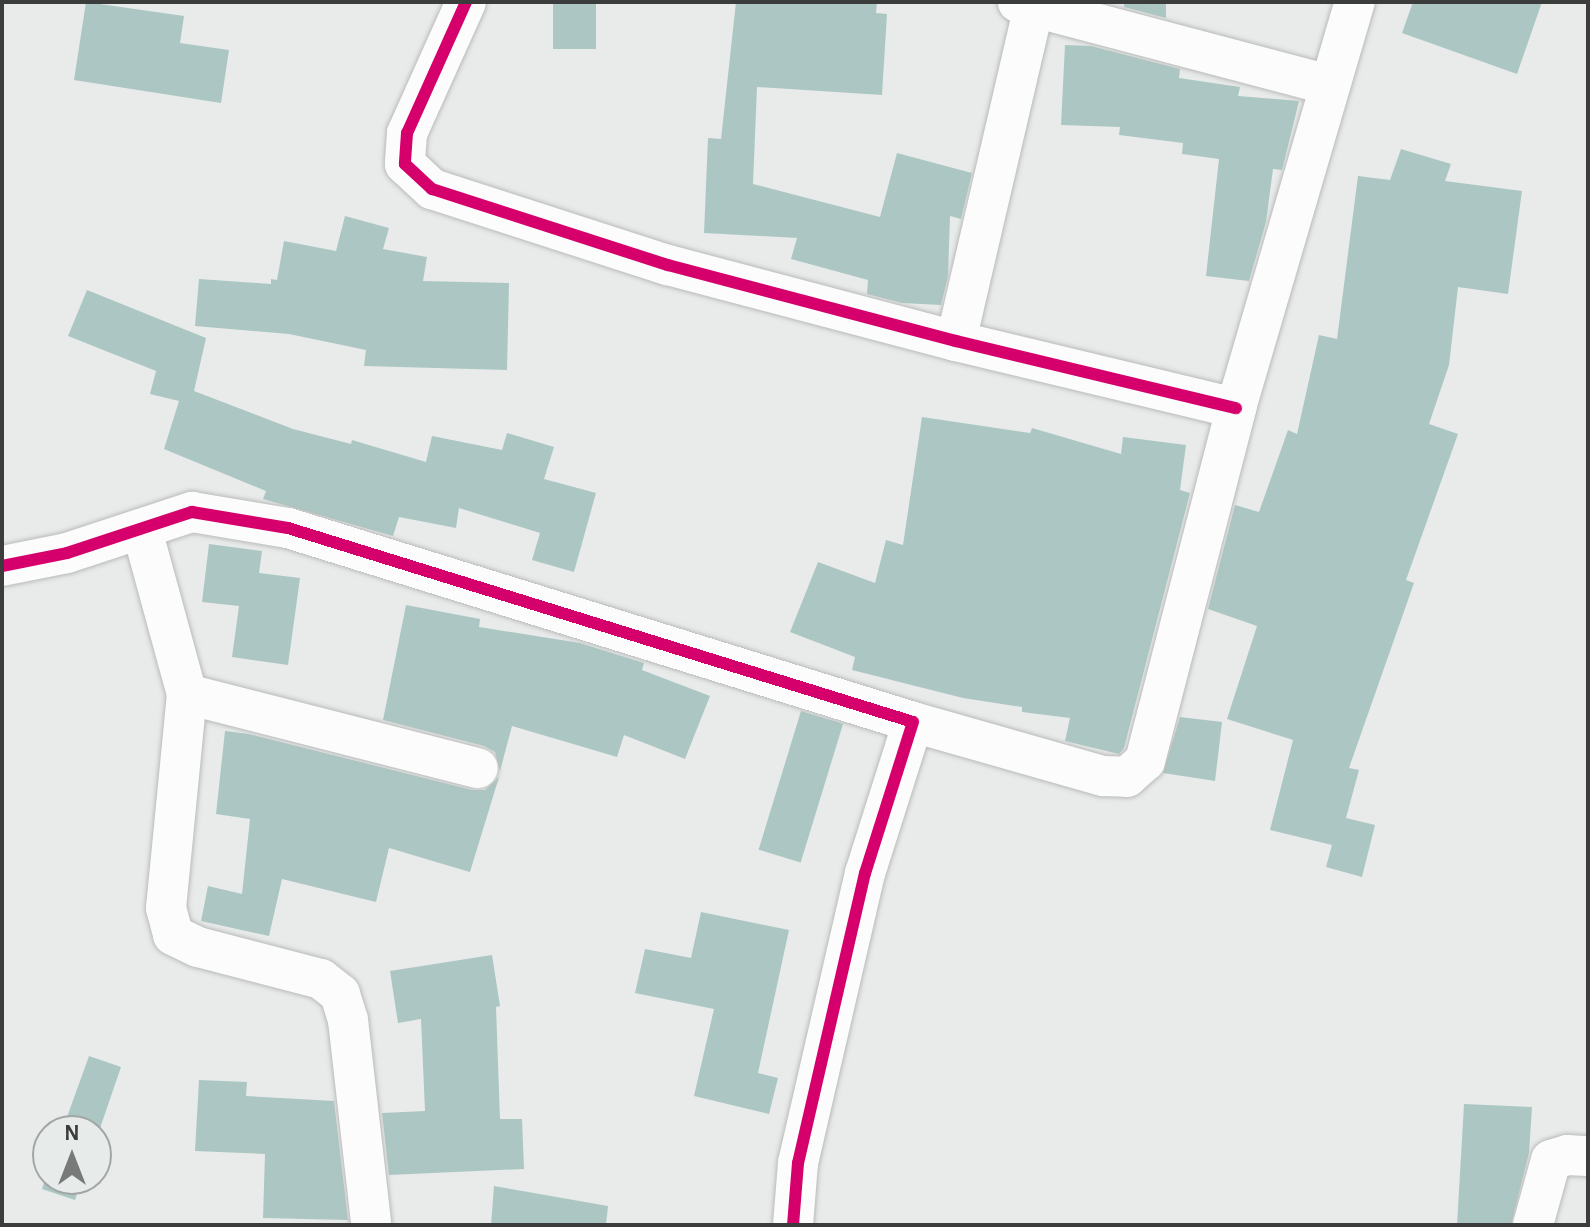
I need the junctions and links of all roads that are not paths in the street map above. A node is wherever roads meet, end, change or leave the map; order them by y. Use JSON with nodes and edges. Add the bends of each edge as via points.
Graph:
{"nodes":[{"id":1,"x":466,"y":2,"type":"edge"},
{"id":2,"x":1355,"y":2,"type":"edge"},
{"id":3,"x":1026,"y":5,"type":"edge"},
{"id":4,"x":1330,"y":85,"type":"junction"},
{"id":5,"x":956,"y":341,"type":"junction"},
{"id":6,"x":1236,"y":408,"type":"junction"},
{"id":7,"x":142,"y":530,"type":"junction"},
{"id":8,"x":2,"y":566,"type":"edge"},
{"id":9,"x":187,"y":694,"type":"junction"},
{"id":10,"x":913,"y":722,"type":"junction"},
{"id":11,"x":478,"y":768,"type":"dead end"},
{"id":12,"x":1588,"y":1156,"type":"edge"},
{"id":13,"x":371,"y":1223,"type":"dead end"},
{"id":14,"x":793,"y":1225,"type":"edge"},
{"id":15,"x":1533,"y":1225,"type":"edge"}],
"edges":[{"from":1,"to":5,"type":"street","via":[[407,133],[405,164],[432,189],[668,265]]},
{"from":2,"to":4,"type":"street"},
{"from":3,"to":4,"type":"street"},
{"from":3,"to":5,"type":"street"},
{"from":4,"to":6,"type":"street"},
{"from":5,"to":6,"type":"street"},
{"from":6,"to":10,"type":"street","via":[[1145,761],[1127,777],[1103,776]]},
{"from":7,"to":8,"type":"street"},
{"from":7,"to":9,"type":"street"},
{"from":7,"to":10,"type":"street","via":[[192,512],[288,528]]},
{"from":9,"to":11,"type":"street"},
{"from":9,"to":13,"type":"street","via":[[166,908],[173,935],[198,947],[321,979],[340,994],[348,1020]]},
{"from":10,"to":14,"type":"street","via":[[865,873],[798,1163]]},
{"from":12,"to":15,"type":"street","via":[[1551,1160]]}]}
